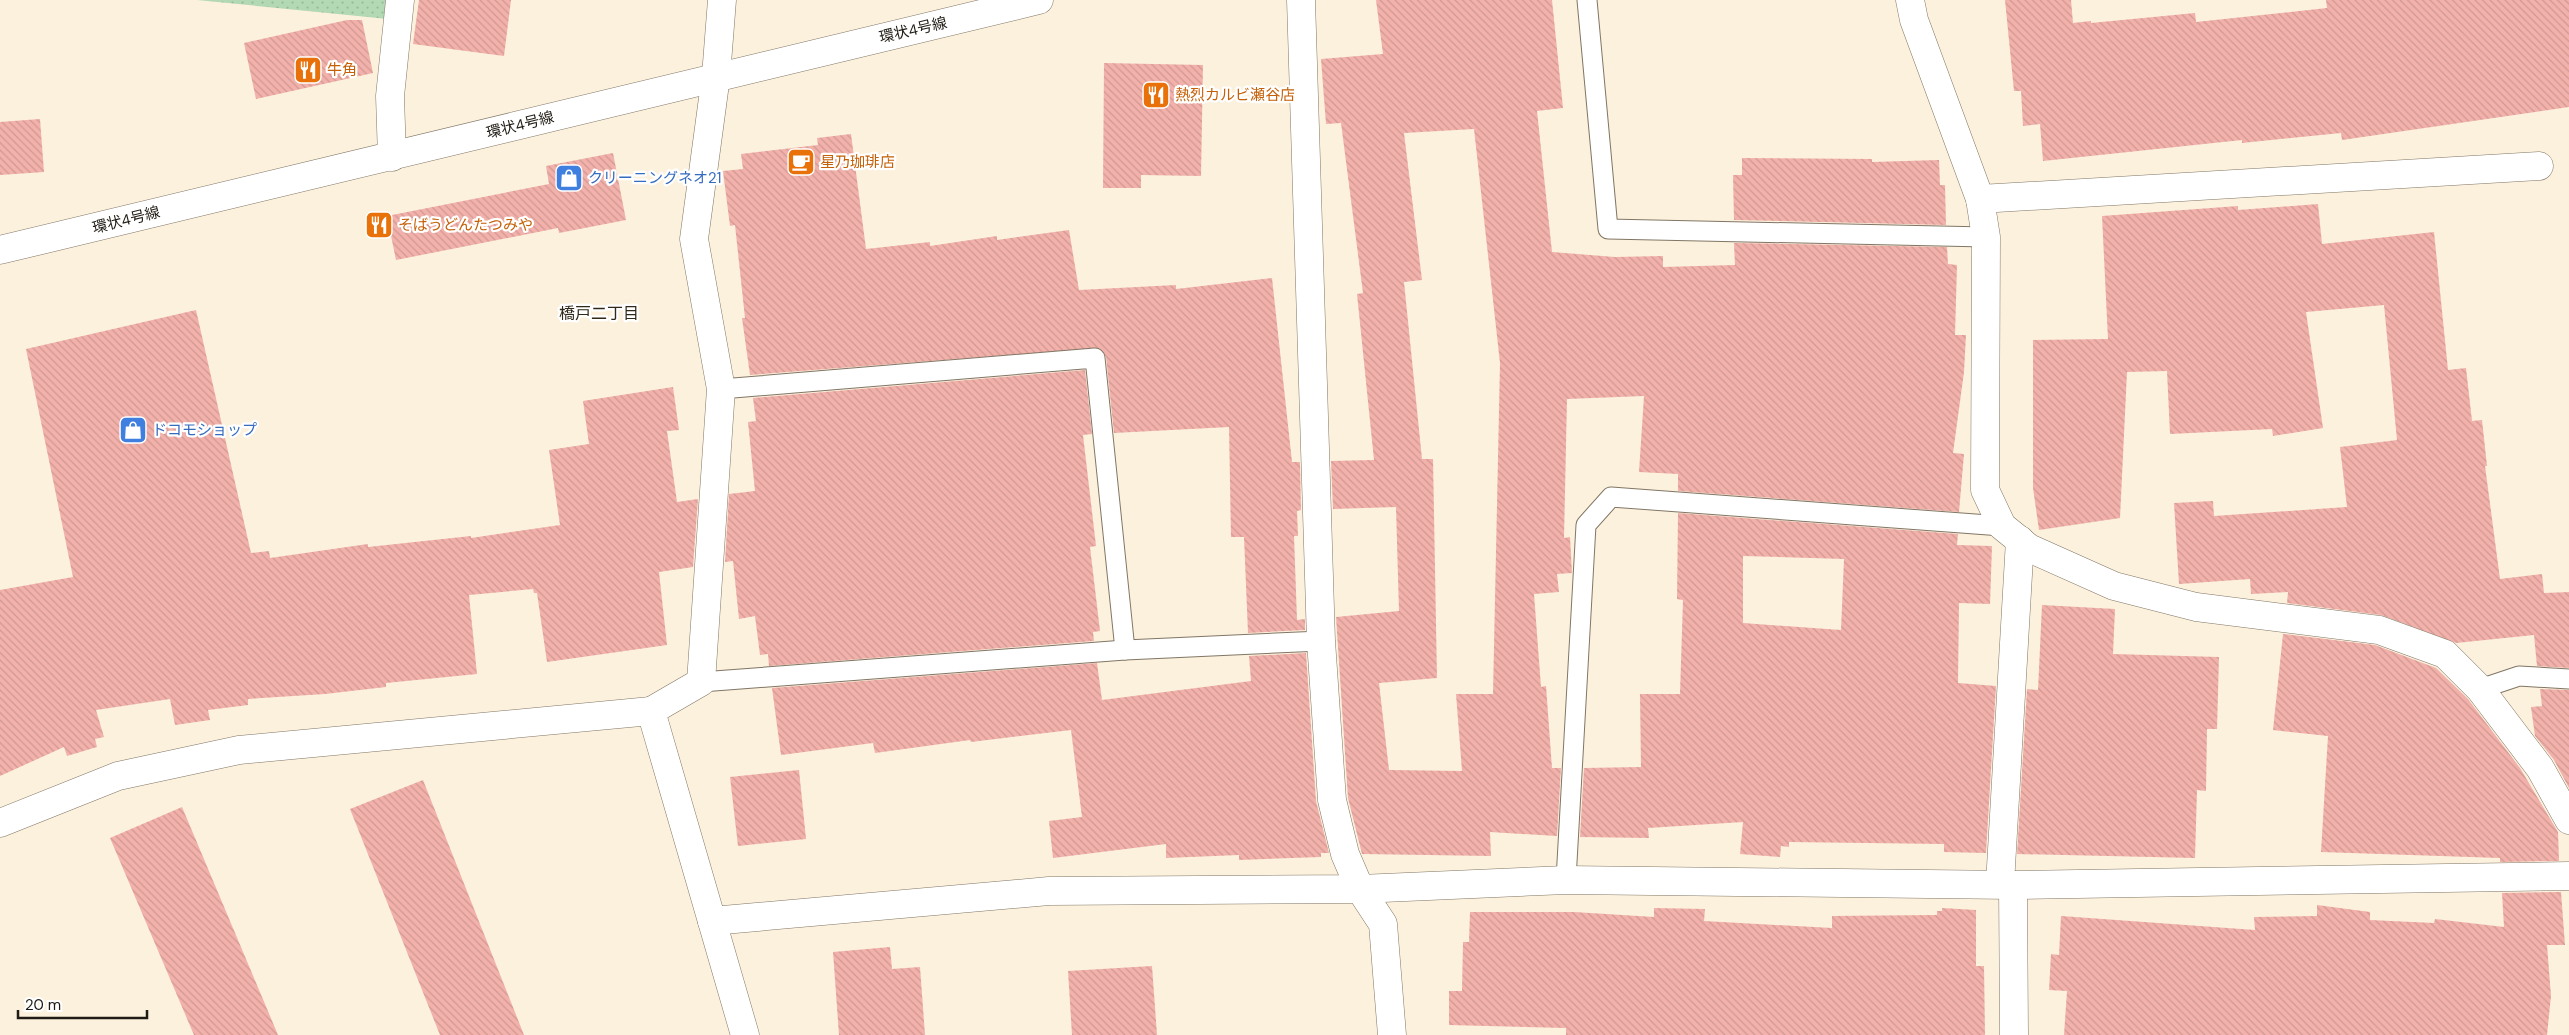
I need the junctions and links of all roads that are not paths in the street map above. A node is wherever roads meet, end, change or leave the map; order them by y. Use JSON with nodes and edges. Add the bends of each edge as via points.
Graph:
{"nodes":[{"id":1,"x":400,"y":0,"type":"edge"},
{"id":2,"x":722,"y":0,"type":"edge"},
{"id":3,"x":1040,"y":0,"type":"edge"},
{"id":4,"x":1301,"y":0,"type":"edge"},
{"id":5,"x":1587,"y":0,"type":"edge"},
{"id":6,"x":1910,"y":0,"type":"edge"},
{"id":7,"x":716,"y":76,"type":"junction"},
{"id":8,"x":392,"y":157,"type":"junction"},
{"id":9,"x":2539,"y":166,"type":"dead end"},
{"id":10,"x":1980,"y":199,"type":"junction"},
{"id":11,"x":1986,"y":237,"type":"junction"},
{"id":12,"x":0,"y":250,"type":"edge"},
{"id":13,"x":721,"y":389,"type":"junction"},
{"id":14,"x":2011,"y":533,"type":"junction"},
{"id":15,"x":1321,"y":641,"type":"junction"},
{"id":16,"x":1125,"y":650,"type":"junction"},
{"id":17,"x":2569,"y":679,"type":"edge"},
{"id":18,"x":701,"y":682,"type":"junction"},
{"id":19,"x":2480,"y":689,"type":"junction"},
{"id":20,"x":651,"y":711,"type":"junction"},
{"id":21,"x":2569,"y":820,"type":"edge"},
{"id":22,"x":0,"y":824,"type":"edge"},
{"id":23,"x":2569,"y":876,"type":"edge"},
{"id":24,"x":1566,"y":880,"type":"junction"},
{"id":25,"x":2006,"y":885,"type":"junction"},
{"id":26,"x":1360,"y":889,"type":"junction"},
{"id":27,"x":712,"y":922,"type":"junction"},
{"id":28,"x":745,"y":1035,"type":"edge"},
{"id":29,"x":1392,"y":1035,"type":"edge"},
{"id":30,"x":2014,"y":1035,"type":"edge"}],
"edges":[{"from":1,"to":8,"type":"street","via":[[390,96]]},
{"from":2,"to":7,"type":"street"},
{"from":3,"to":7,"type":"street","name":"環状4号線"},
{"from":4,"to":15,"type":"street"},
{"from":5,"to":11,"type":"lane","via":[[1608,229]]},
{"from":6,"to":10,"type":"street","via":[[1914,20]]},
{"from":7,"to":8,"type":"street","name":"環状4号線"},
{"from":7,"to":13,"type":"street","via":[[694,239]]},
{"from":8,"to":12,"type":"street","name":"環状4号線"},
{"from":9,"to":10,"type":"street"},
{"from":10,"to":11,"type":"street"},
{"from":11,"to":14,"type":"street","via":[[1985,490]]},
{"from":13,"to":16,"type":"lane","via":[[1095,358]]},
{"from":13,"to":18,"type":"street"},
{"from":14,"to":19,"type":"street","via":[[2029,548],[2114,586],[2196,607],[2379,630],[2445,654]]},
{"from":14,"to":24,"type":"lane","via":[[1611,497],[1586,525]]},
{"from":14,"to":25,"type":"street"},
{"from":15,"to":16,"type":"lane"},
{"from":15,"to":26,"type":"street","via":[[1332,800],[1345,854]]},
{"from":16,"to":18,"type":"lane"},
{"from":17,"to":19,"type":"lane","via":[[2519,676]]},
{"from":18,"to":20,"type":"street"},
{"from":19,"to":21,"type":"street","via":[[2540,768]]},
{"from":20,"to":22,"type":"street","via":[[240,750],[118,776]]},
{"from":20,"to":27,"type":"street"},
{"from":23,"to":25,"type":"street"},
{"from":24,"to":25,"type":"street"},
{"from":24,"to":26,"type":"street"},
{"from":25,"to":30,"type":"street"},
{"from":26,"to":27,"type":"street","via":[[1049,891]]},
{"from":26,"to":29,"type":"street","via":[[1383,924]]},
{"from":27,"to":28,"type":"street"}]}
